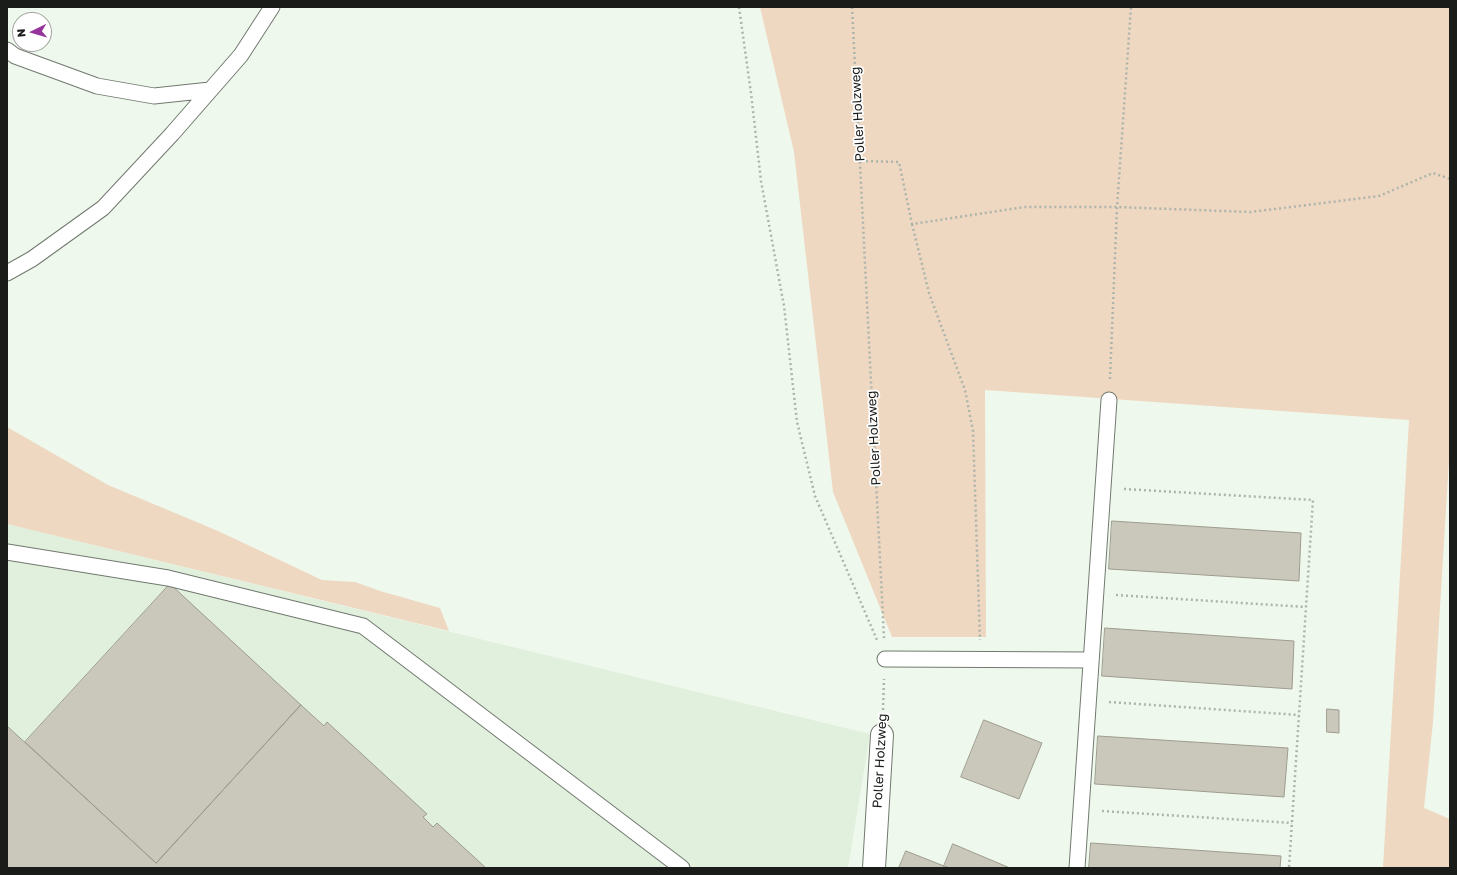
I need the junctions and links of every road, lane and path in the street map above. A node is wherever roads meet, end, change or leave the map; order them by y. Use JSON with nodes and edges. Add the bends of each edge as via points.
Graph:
{"nodes":[{"id":1,"x":272,"y":7,"type":"edge"},
{"id":2,"x":739,"y":7,"type":"edge"},
{"id":3,"x":852,"y":7,"type":"edge"},
{"id":4,"x":1131,"y":7,"type":"edge"},
{"id":5,"x":7,"y":50,"type":"edge"},
{"id":6,"x":210,"y":90,"type":"junction"},
{"id":7,"x":860,"y":161,"type":"junction"},
{"id":8,"x":1450,"y":179,"type":"edge"},
{"id":9,"x":1117,"y":208,"type":"junction"},
{"id":10,"x":912,"y":224,"type":"junction"},
{"id":11,"x":7,"y":273,"type":"edge"},
{"id":12,"x":1109,"y":400,"type":"joint"},
{"id":13,"x":1103,"y":488,"type":"junction"},
{"id":14,"x":7,"y":552,"type":"edge"},
{"id":15,"x":1096,"y":593,"type":"junction"},
{"id":16,"x":1306,"y":607,"type":"junction"},
{"id":17,"x":872,"y":629,"type":"dead end"},
{"id":18,"x":885,"y":659,"type":"junction"},
{"id":19,"x":981,"y":659,"type":"junction"},
{"id":20,"x":1091,"y":660,"type":"junction"},
{"id":21,"x":1088,"y":701,"type":"junction"},
{"id":22,"x":1299,"y":715,"type":"junction"},
{"id":23,"x":882,"y":735,"type":"joint"},
{"id":24,"x":1081,"y":810,"type":"junction"},
{"id":25,"x":1292,"y":823,"type":"junction"},
{"id":26,"x":682,"y":868,"type":"edge"},
{"id":27,"x":874,"y":868,"type":"edge"},
{"id":28,"x":1077,"y":868,"type":"edge"},
{"id":29,"x":1289,"y":868,"type":"edge"}],
"edges":[{"from":1,"to":6,"type":"lane","via":[[241,55]]},
{"from":2,"to":17,"type":"path","via":[[761,181],[784,306],[797,422],[815,496]]},
{"from":3,"to":7,"type":"path","name":"Poller Holzweg"},
{"from":4,"to":9,"type":"path"},
{"from":5,"to":6,"type":"lane","via":[[15,56],[97,86],[154,96]]},
{"from":6,"to":11,"type":"lane","via":[[103,208],[32,259]]},
{"from":7,"to":10,"type":"path","via":[[899,162]]},
{"from":7,"to":18,"type":"path","name":"Poller Holzweg"},
{"from":8,"to":9,"type":"path","via":[[1433,173],[1379,196],[1251,212]]},
{"from":9,"to":10,"type":"path","via":[[1024,207]]},
{"from":9,"to":12,"type":"path"},
{"from":10,"to":19,"type":"path","via":[[929,293],[965,390],[973,431]]},
{"from":12,"to":13,"type":"lane"},
{"from":13,"to":15,"type":"lane"},
{"from":13,"to":16,"type":"path","via":[[1313,500]]},
{"from":14,"to":26,"type":"lane","via":[[168,578],[363,626]]},
{"from":15,"to":16,"type":"path"},
{"from":15,"to":20,"type":"lane"},
{"from":16,"to":22,"type":"path"},
{"from":18,"to":19,"type":"lane"},
{"from":18,"to":23,"type":"path","name":"Poller Holzweg"},
{"from":19,"to":20,"type":"lane"},
{"from":20,"to":21,"type":"lane"},
{"from":21,"to":22,"type":"path"},
{"from":21,"to":24,"type":"lane"},
{"from":22,"to":25,"type":"path"},
{"from":23,"to":27,"type":"street","name":"Poller Holzweg"},
{"from":24,"to":25,"type":"path"},
{"from":24,"to":28,"type":"lane"},
{"from":25,"to":29,"type":"path"}]}
